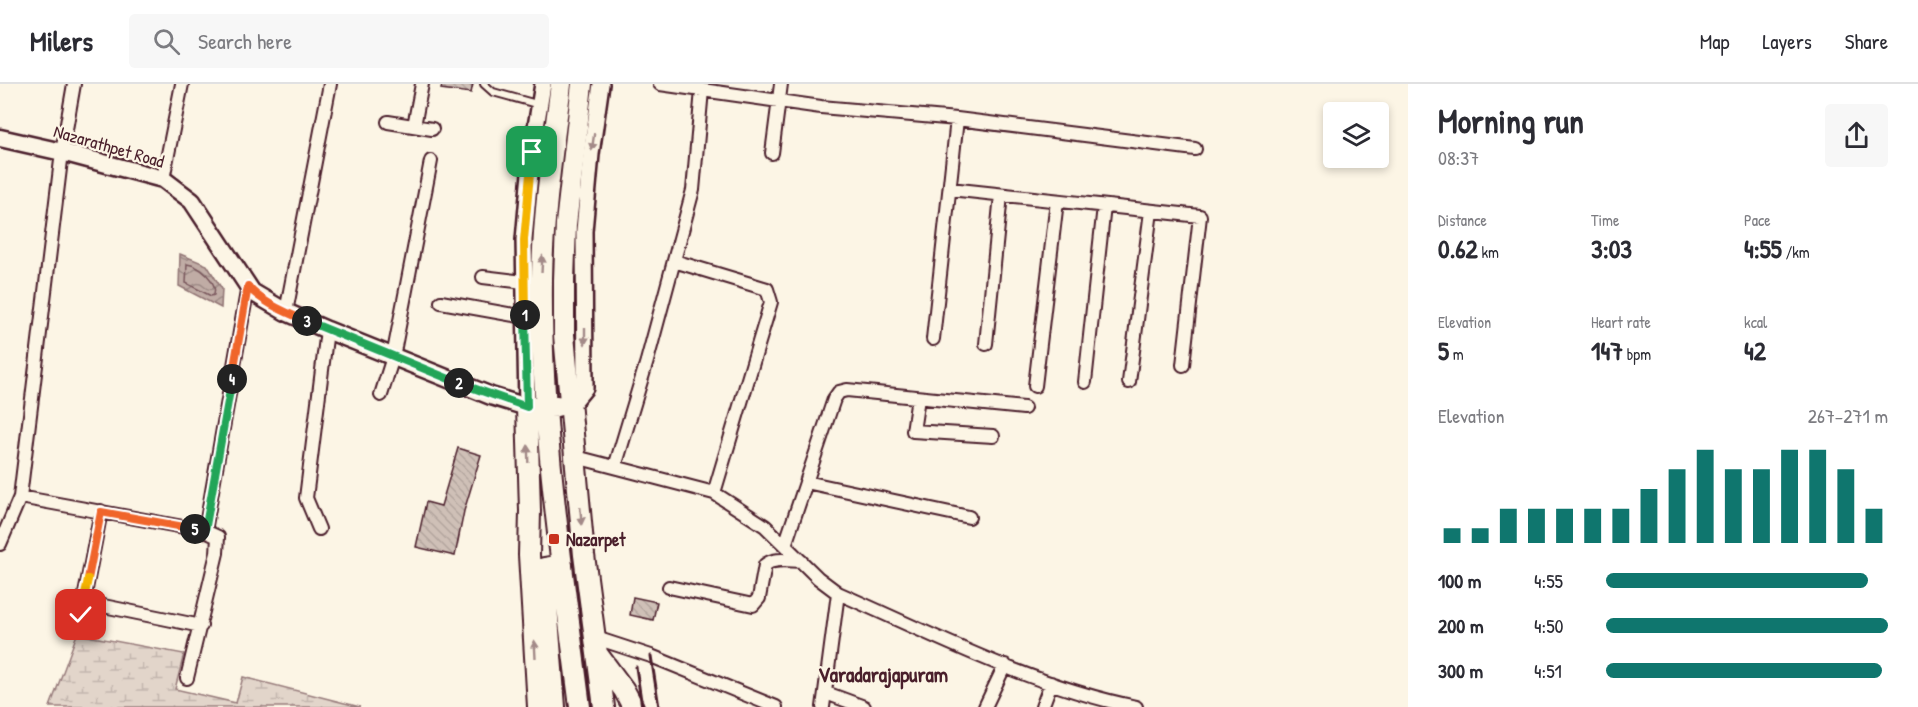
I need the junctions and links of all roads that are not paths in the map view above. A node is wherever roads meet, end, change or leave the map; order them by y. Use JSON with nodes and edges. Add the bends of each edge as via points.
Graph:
{"nodes":[{"id":1,"x":74,"y":84,"type":"edge"},
{"id":2,"x":182,"y":84,"type":"edge"},
{"id":3,"x":330,"y":84,"type":"edge"},
{"id":4,"x":423,"y":84,"type":"edge"},
{"id":5,"x":484,"y":84,"type":"edge"},
{"id":6,"x":543,"y":84,"type":"edge"},
{"id":7,"x":561,"y":84,"type":"edge"},
{"id":8,"x":582,"y":84,"type":"edge"},
{"id":9,"x":601,"y":84,"type":"edge"},
{"id":10,"x":660,"y":84,"type":"edge"},
{"id":11,"x":781,"y":84,"type":"edge"},
{"id":12,"x":702,"y":90,"type":"junction"},
{"id":13,"x":779,"y":100,"type":"junction"},
{"id":14,"x":545,"y":117,"type":"junction"},
{"id":15,"x":957,"y":119,"type":"junction"},
{"id":16,"x":388,"y":122,"type":"dead end"},
{"id":17,"x":414,"y":126,"type":"junction"},
{"id":18,"x":432,"y":129,"type":"dead end"},
{"id":19,"x":0,"y":138,"type":"edge"},
{"id":20,"x":1195,"y":149,"type":"dead end"},
{"id":21,"x":62,"y":152,"type":"junction"},
{"id":22,"x":772,"y":153,"type":"dead end"},
{"id":23,"x":431,"y":161,"type":"dead end"},
{"id":24,"x":163,"y":179,"type":"junction"},
{"id":25,"x":950,"y":189,"type":"junction"},
{"id":26,"x":1001,"y":195,"type":"junction"},
{"id":27,"x":1057,"y":201,"type":"junction"},
{"id":28,"x":1104,"y":206,"type":"junction"},
{"id":29,"x":1151,"y":211,"type":"junction"},
{"id":30,"x":674,"y":261,"type":"junction"},
{"id":31,"x":483,"y":277,"type":"dead end"},
{"id":32,"x":524,"y":282,"type":"junction"},
{"id":33,"x":248,"y":286,"type":"junction"},
{"id":34,"x":441,"y":302,"type":"dead end"},
{"id":35,"x":286,"y":312,"type":"junction"},
{"id":36,"x":525,"y":317,"type":"junction"},
{"id":37,"x":327,"y":330,"type":"junction"},
{"id":38,"x":933,"y":339,"type":"dead end"},
{"id":39,"x":986,"y":344,"type":"dead end"},
{"id":40,"x":393,"y":357,"type":"junction"},
{"id":41,"x":1183,"y":365,"type":"dead end"},
{"id":42,"x":1085,"y":382,"type":"dead end"},
{"id":43,"x":1129,"y":382,"type":"dead end"},
{"id":44,"x":1035,"y":386,"type":"dead end"},
{"id":45,"x":381,"y":395,"type":"dead end"},
{"id":46,"x":918,"y":398,"type":"junction"},
{"id":47,"x":571,"y":405,"type":"junction"},
{"id":48,"x":536,"y":407,"type":"junction"},
{"id":49,"x":1024,"y":408,"type":"dead end"},
{"id":50,"x":993,"y":436,"type":"dead end"},
{"id":51,"x":576,"y":458,"type":"junction"},
{"id":52,"x":615,"y":467,"type":"junction"},
{"id":53,"x":806,"y":482,"type":"junction"},
{"id":54,"x":714,"y":493,"type":"junction"},
{"id":55,"x":20,"y":497,"type":"junction"},
{"id":56,"x":101,"y":512,"type":"junction"},
{"id":57,"x":969,"y":517,"type":"dead end"},
{"id":58,"x":320,"y":530,"type":"dead end"},
{"id":59,"x":205,"y":531,"type":"junction"},
{"id":60,"x":0,"y":544,"type":"edge"},
{"id":61,"x":785,"y":545,"type":"junction"},
{"id":62,"x":801,"y":561,"type":"junction"},
{"id":63,"x":562,"y":565,"type":"junction"},
{"id":64,"x":669,"y":587,"type":"dead end"},
{"id":65,"x":838,"y":592,"type":"junction"},
{"id":66,"x":84,"y":602,"type":"junction"},
{"id":67,"x":81,"y":615,"type":"dead end"},
{"id":68,"x":201,"y":626,"type":"junction"},
{"id":69,"x":595,"y":645,"type":"junction"},
{"id":70,"x":1005,"y":665,"type":"junction"},
{"id":71,"x":187,"y":678,"type":"dead end"},
{"id":72,"x":600,"y":679,"type":"junction"},
{"id":73,"x":1051,"y":683,"type":"junction"},
{"id":74,"x":826,"y":693,"type":"junction"},
{"id":75,"x":1122,"y":706,"type":"edge"},
{"id":76,"x":538,"y":707,"type":"edge"},
{"id":77,"x":555,"y":707,"type":"edge"},
{"id":78,"x":580,"y":707,"type":"edge"},
{"id":79,"x":604,"y":707,"type":"edge"},
{"id":80,"x":618,"y":707,"type":"edge"},
{"id":81,"x":633,"y":707,"type":"edge"},
{"id":82,"x":776,"y":707,"type":"edge"},
{"id":83,"x":824,"y":707,"type":"edge"},
{"id":84,"x":864,"y":707,"type":"edge"},
{"id":85,"x":985,"y":707,"type":"edge"},
{"id":86,"x":1042,"y":707,"type":"edge"},
{"id":87,"x":1136,"y":707,"type":"edge"}],
"edges":[{"from":1,"to":21,"type":"street"},
{"from":2,"to":24,"type":"street"},
{"from":3,"to":35,"type":"street"},
{"from":4,"to":17,"type":"street"},
{"from":5,"to":14,"type":"lane"},
{"from":6,"to":14,"type":"street"},
{"from":7,"to":14,"type":"highway"},
{"from":8,"to":47,"type":"highway","via":[[564,280],[564,334]]},
{"from":9,"to":47,"type":"street","one_way":true,"via":[[584,231],[585,388]]},
{"from":10,"to":12,"type":"street"},
{"from":11,"to":13,"type":"street"},
{"from":12,"to":13,"type":"street"},
{"from":12,"to":30,"type":"street","via":[[693,190]]},
{"from":13,"to":15,"type":"street"},
{"from":13,"to":22,"type":"street"},
{"from":14,"to":32,"type":"street","via":[[532,152]]},
{"from":48,"to":14,"type":"highway","one_way":true},
{"from":15,"to":20,"type":"street"},
{"from":15,"to":25,"type":"street"},
{"from":16,"to":17,"type":"street"},
{"from":17,"to":18,"type":"street"},
{"from":19,"to":21,"type":"main road","name":"Nazarathpet Road"},
{"from":21,"to":24,"type":"main road","name":"Nazarathpet Road"},
{"from":21,"to":55,"type":"street"},
{"from":23,"to":40,"type":"street"},
{"from":24,"to":33,"type":"main road","name":"Nazarathpet Road","via":[[192,201]]},
{"from":25,"to":26,"type":"street"},
{"from":25,"to":38,"type":"street"},
{"from":26,"to":27,"type":"street"},
{"from":26,"to":39,"type":"street"},
{"from":27,"to":28,"type":"street"},
{"from":27,"to":44,"type":"street"},
{"from":28,"to":29,"type":"street"},
{"from":28,"to":42,"type":"street"},
{"from":29,"to":41,"type":"street","via":[[1200,216]]},
{"from":29,"to":43,"type":"street"},
{"from":30,"to":52,"type":"street"},
{"from":30,"to":54,"type":"street","via":[[766,289],[770,294],[771,302]]},
{"from":31,"to":32,"type":"street"},
{"from":32,"to":36,"type":"street"},
{"from":33,"to":35,"type":"main road","name":"Nazarathpet Road"},
{"from":33,"to":59,"type":"street"},
{"from":34,"to":36,"type":"street"},
{"from":35,"to":37,"type":"main road","name":"Nazarathpet Road"},
{"from":36,"to":48,"type":"street"},
{"from":37,"to":40,"type":"main road","name":"Nazarathpet Road"},
{"from":37,"to":58,"type":"street","via":[[306,498]]},
{"from":40,"to":45,"type":"street"},
{"from":40,"to":48,"type":"main road","name":"Nazarathpet Road","via":[[491,396]]},
{"from":46,"to":49,"type":"street"},
{"from":46,"to":50,"type":"street","via":[[913,431]]},
{"from":46,"to":53,"type":"street","via":[[840,392],[834,399]]},
{"from":47,"to":48,"type":"highway"},
{"from":47,"to":51,"type":"highway"},
{"from":48,"to":63,"type":"highway"},
{"from":76,"to":48,"type":"highway","one_way":true,"via":[[529,555]]},
{"from":51,"to":52,"type":"street"},
{"from":51,"to":69,"type":"highway","one_way":true},
{"from":52,"to":54,"type":"street"},
{"from":53,"to":57,"type":"street"},
{"from":53,"to":61,"type":"street"},
{"from":54,"to":61,"type":"street","via":[[765,526]]},
{"from":55,"to":56,"type":"street"},
{"from":55,"to":60,"type":"street"},
{"from":56,"to":59,"type":"street"},
{"from":56,"to":66,"type":"street"},
{"from":59,"to":68,"type":"street","via":[[218,537]]},
{"from":61,"to":62,"type":"street"},
{"from":62,"to":64,"type":"street","via":[[776,560],[765,565],[759,598],[753,605]]},
{"from":62,"to":65,"type":"street"},
{"from":63,"to":77,"type":"highway","via":[[544,568]]},
{"from":63,"to":78,"type":"highway"},
{"from":65,"to":70,"type":"street"},
{"from":65,"to":74,"type":"street"},
{"from":66,"to":67,"type":"street"},
{"from":66,"to":68,"type":"street"},
{"from":68,"to":71,"type":"street"},
{"from":69,"to":72,"type":"highway"},
{"from":69,"to":81,"type":"highway"},
{"from":69,"to":82,"type":"street","via":[[651,656]]},
{"from":70,"to":73,"type":"street"},
{"from":70,"to":85,"type":"street"},
{"from":72,"to":79,"type":"highway"},
{"from":72,"to":80,"type":"highway"},
{"from":73,"to":75,"type":"street"},
{"from":73,"to":86,"type":"street"},
{"from":74,"to":83,"type":"street"},
{"from":74,"to":84,"type":"street"},
{"from":75,"to":87,"type":"street"}]}
